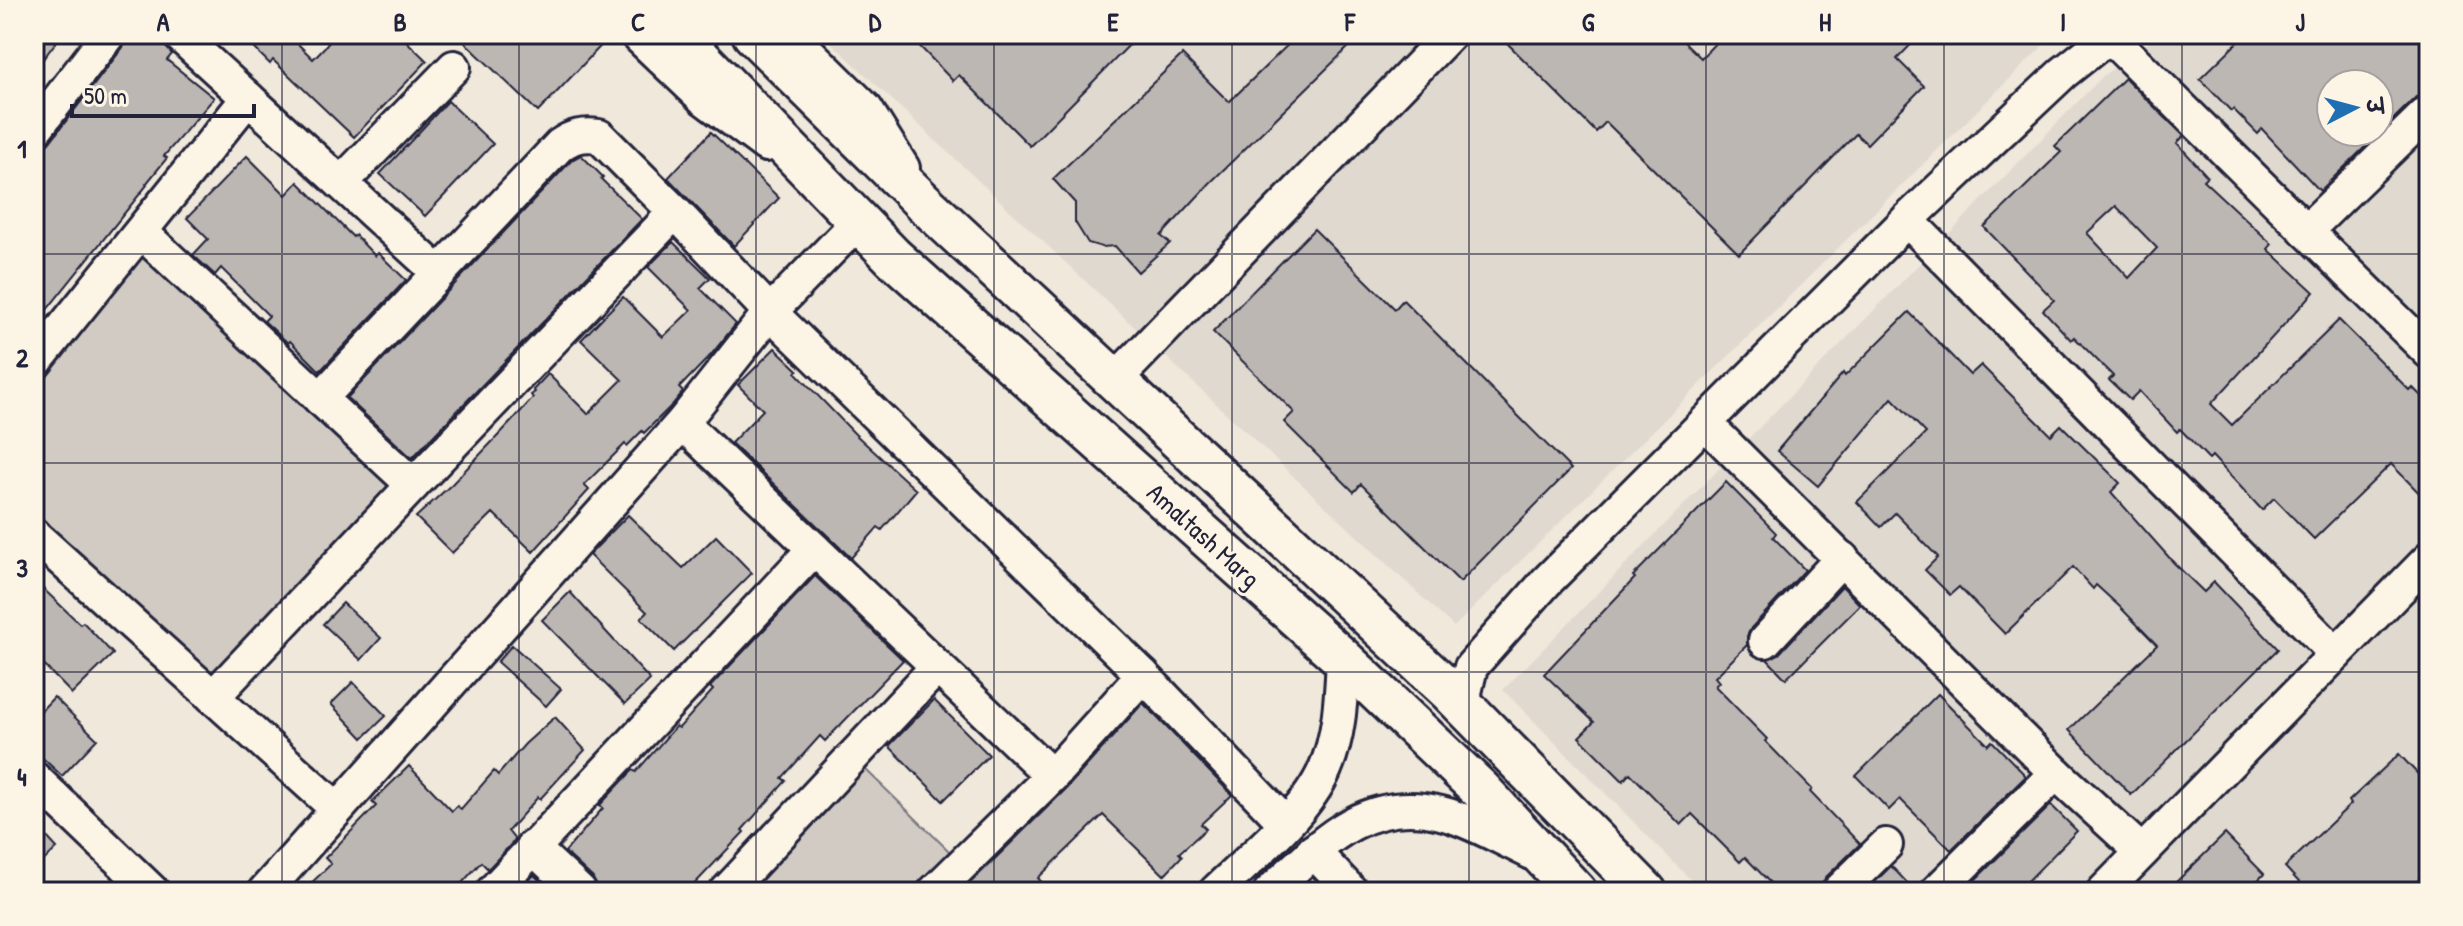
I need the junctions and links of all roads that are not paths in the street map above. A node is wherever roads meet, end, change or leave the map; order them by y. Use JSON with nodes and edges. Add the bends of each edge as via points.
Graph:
{"nodes":[{"id":1,"x":109,"y":34,"type":"edge"},
{"id":2,"x":178,"y":34,"type":"edge"},
{"id":3,"x":636,"y":34,"type":"edge"},
{"id":4,"x":677,"y":34,"type":"edge"},
{"id":5,"x":753,"y":34,"type":"edge"},
{"id":6,"x":790,"y":34,"type":"edge"},
{"id":7,"x":2111,"y":35,"type":"edge"},
{"id":8,"x":1441,"y":37,"type":"edge"},
{"id":9,"x":454,"y":67,"type":"dead end"},
{"id":10,"x":248,"y":98,"type":"junction"},
{"id":11,"x":2429,"y":111,"type":"edge"},
{"id":12,"x":34,"y":131,"type":"edge"},
{"id":13,"x":341,"y":183,"type":"junction"},
{"id":14,"x":823,"y":187,"type":"junction"},
{"id":15,"x":923,"y":202,"type":"junction"},
{"id":16,"x":675,"y":212,"type":"junction"},
{"id":17,"x":1907,"y":220,"type":"junction"},
{"id":18,"x":858,"y":222,"type":"junction"},
{"id":19,"x":2306,"y":231,"type":"junction"},
{"id":20,"x":141,"y":232,"type":"junction"},
{"id":21,"x":438,"y":272,"type":"junction"},
{"id":22,"x":770,"y":312,"type":"junction"},
{"id":23,"x":2429,"y":352,"type":"edge"},
{"id":24,"x":34,"y":364,"type":"edge"},
{"id":25,"x":1115,"y":380,"type":"junction"},
{"id":26,"x":320,"y":399,"type":"junction"},
{"id":27,"x":682,"y":423,"type":"junction"},
{"id":28,"x":1705,"y":423,"type":"junction"},
{"id":29,"x":413,"y":485,"type":"junction"},
{"id":30,"x":34,"y":535,"type":"edge"},
{"id":31,"x":814,"y":549,"type":"junction"},
{"id":32,"x":1842,"y":558,"type":"junction"},
{"id":33,"x":2429,"y":559,"type":"edge"},
{"id":34,"x":1765,"y":641,"type":"dead end"},
{"id":35,"x":2336,"y":654,"type":"junction"},
{"id":36,"x":1343,"y":659,"type":"junction"},
{"id":37,"x":937,"y":667,"type":"junction"},
{"id":38,"x":1471,"y":667,"type":"junction"},
{"id":39,"x":1143,"y":675,"type":"junction"},
{"id":40,"x":1432,"y":675,"type":"junction"},
{"id":41,"x":213,"y":697,"type":"junction"},
{"id":42,"x":1462,"y":705,"type":"junction"},
{"id":43,"x":2056,"y":773,"type":"junction"},
{"id":44,"x":1052,"y":776,"type":"junction"},
{"id":45,"x":34,"y":778,"type":"edge"},
{"id":46,"x":337,"y":809,"type":"junction"},
{"id":47,"x":1285,"y":823,"type":"junction"},
{"id":48,"x":1886,"y":845,"type":"dead end"},
{"id":49,"x":532,"y":847,"type":"junction"},
{"id":50,"x":1313,"y":851,"type":"junction"},
{"id":51,"x":2142,"y":852,"type":"junction"},
{"id":52,"x":1542,"y":858,"type":"junction"},
{"id":53,"x":153,"y":892,"type":"edge"},
{"id":54,"x":264,"y":892,"type":"edge"},
{"id":55,"x":492,"y":892,"type":"edge"},
{"id":56,"x":580,"y":892,"type":"edge"},
{"id":57,"x":726,"y":892,"type":"edge"},
{"id":58,"x":934,"y":892,"type":"edge"},
{"id":59,"x":1215,"y":892,"type":"edge"},
{"id":60,"x":1270,"y":892,"type":"edge"},
{"id":61,"x":1352,"y":892,"type":"edge"},
{"id":62,"x":1576,"y":892,"type":"edge"},
{"id":63,"x":1646,"y":892,"type":"edge"},
{"id":64,"x":1838,"y":892,"type":"edge"},
{"id":65,"x":1936,"y":892,"type":"edge"},
{"id":66,"x":2103,"y":892,"type":"edge"}],
"edges":[{"from":1,"to":12,"type":"street"},
{"from":2,"to":10,"type":"street"},
{"from":3,"to":14,"type":"street","via":[[703,98]]},
{"from":4,"to":14,"type":"main road","name":"Amaltash Marg"},
{"from":5,"to":15,"type":"main road","name":"Amaltash Marg"},
{"from":6,"to":15,"type":"street","via":[[866,109]]},
{"from":7,"to":17,"type":"street","via":[[2063,73]]},
{"from":7,"to":19,"type":"street"},
{"from":8,"to":25,"type":"street"},
{"from":9,"to":13,"type":"street"},
{"from":10,"to":13,"type":"street"},
{"from":10,"to":20,"type":"street"},
{"from":11,"to":19,"type":"street"},
{"from":13,"to":21,"type":"street"},
{"from":14,"to":18,"type":"main road","name":"Amaltash Marg"},
{"from":15,"to":25,"type":"main road","name":"Amaltash Marg"},
{"from":16,"to":21,"type":"street","via":[[599,136],[571,137]]},
{"from":16,"to":22,"type":"street"},
{"from":16,"to":29,"type":"street"},
{"from":17,"to":28,"type":"street"},
{"from":17,"to":35,"type":"street"},
{"from":18,"to":22,"type":"street"},
{"from":18,"to":36,"type":"main road","name":"Amaltash Marg"},
{"from":19,"to":23,"type":"street"},
{"from":20,"to":24,"type":"street"},
{"from":20,"to":26,"type":"street"},
{"from":21,"to":26,"type":"street"},
{"from":22,"to":27,"type":"street"},
{"from":22,"to":39,"type":"street"},
{"from":25,"to":40,"type":"main road","name":"Amaltash Marg"},
{"from":26,"to":29,"type":"street"},
{"from":27,"to":31,"type":"street"},
{"from":27,"to":46,"type":"street"},
{"from":28,"to":32,"type":"street"},
{"from":28,"to":38,"type":"street","via":[[1546,582]]},
{"from":29,"to":41,"type":"street"},
{"from":30,"to":41,"type":"street"},
{"from":31,"to":37,"type":"street"},
{"from":31,"to":49,"type":"street"},
{"from":32,"to":34,"type":"street"},
{"from":32,"to":43,"type":"street"},
{"from":33,"to":35,"type":"street"},
{"from":35,"to":51,"type":"street"},
{"from":36,"to":47,"type":"street","via":[[1340,714],[1326,767],[1309,798]]},
{"from":36,"to":52,"type":"main road","name":"Amaltash Marg","via":[[1480,789]]},
{"from":37,"to":44,"type":"street"},
{"from":37,"to":57,"type":"street"},
{"from":38,"to":40,"type":"street"},
{"from":38,"to":42,"type":"street"},
{"from":39,"to":44,"type":"street"},
{"from":39,"to":47,"type":"street"},
{"from":40,"to":42,"type":"main road","name":"Amaltash Marg"},
{"from":41,"to":46,"type":"street"},
{"from":42,"to":63,"type":"main road","name":"Amaltash Marg"},
{"from":43,"to":51,"type":"street"},
{"from":43,"to":65,"type":"street"},
{"from":44,"to":58,"type":"street"},
{"from":45,"to":53,"type":"street"},
{"from":46,"to":54,"type":"street"},
{"from":47,"to":59,"type":"street"},
{"from":48,"to":64,"type":"street"},
{"from":49,"to":55,"type":"street"},
{"from":49,"to":56,"type":"street"},
{"from":50,"to":52,"type":"street","via":[[1361,818],[1422,810],[1443,814]]},
{"from":50,"to":60,"type":"street"},
{"from":50,"to":61,"type":"street"},
{"from":51,"to":66,"type":"street"},
{"from":52,"to":62,"type":"main road","name":"Amaltash Marg"}]}
